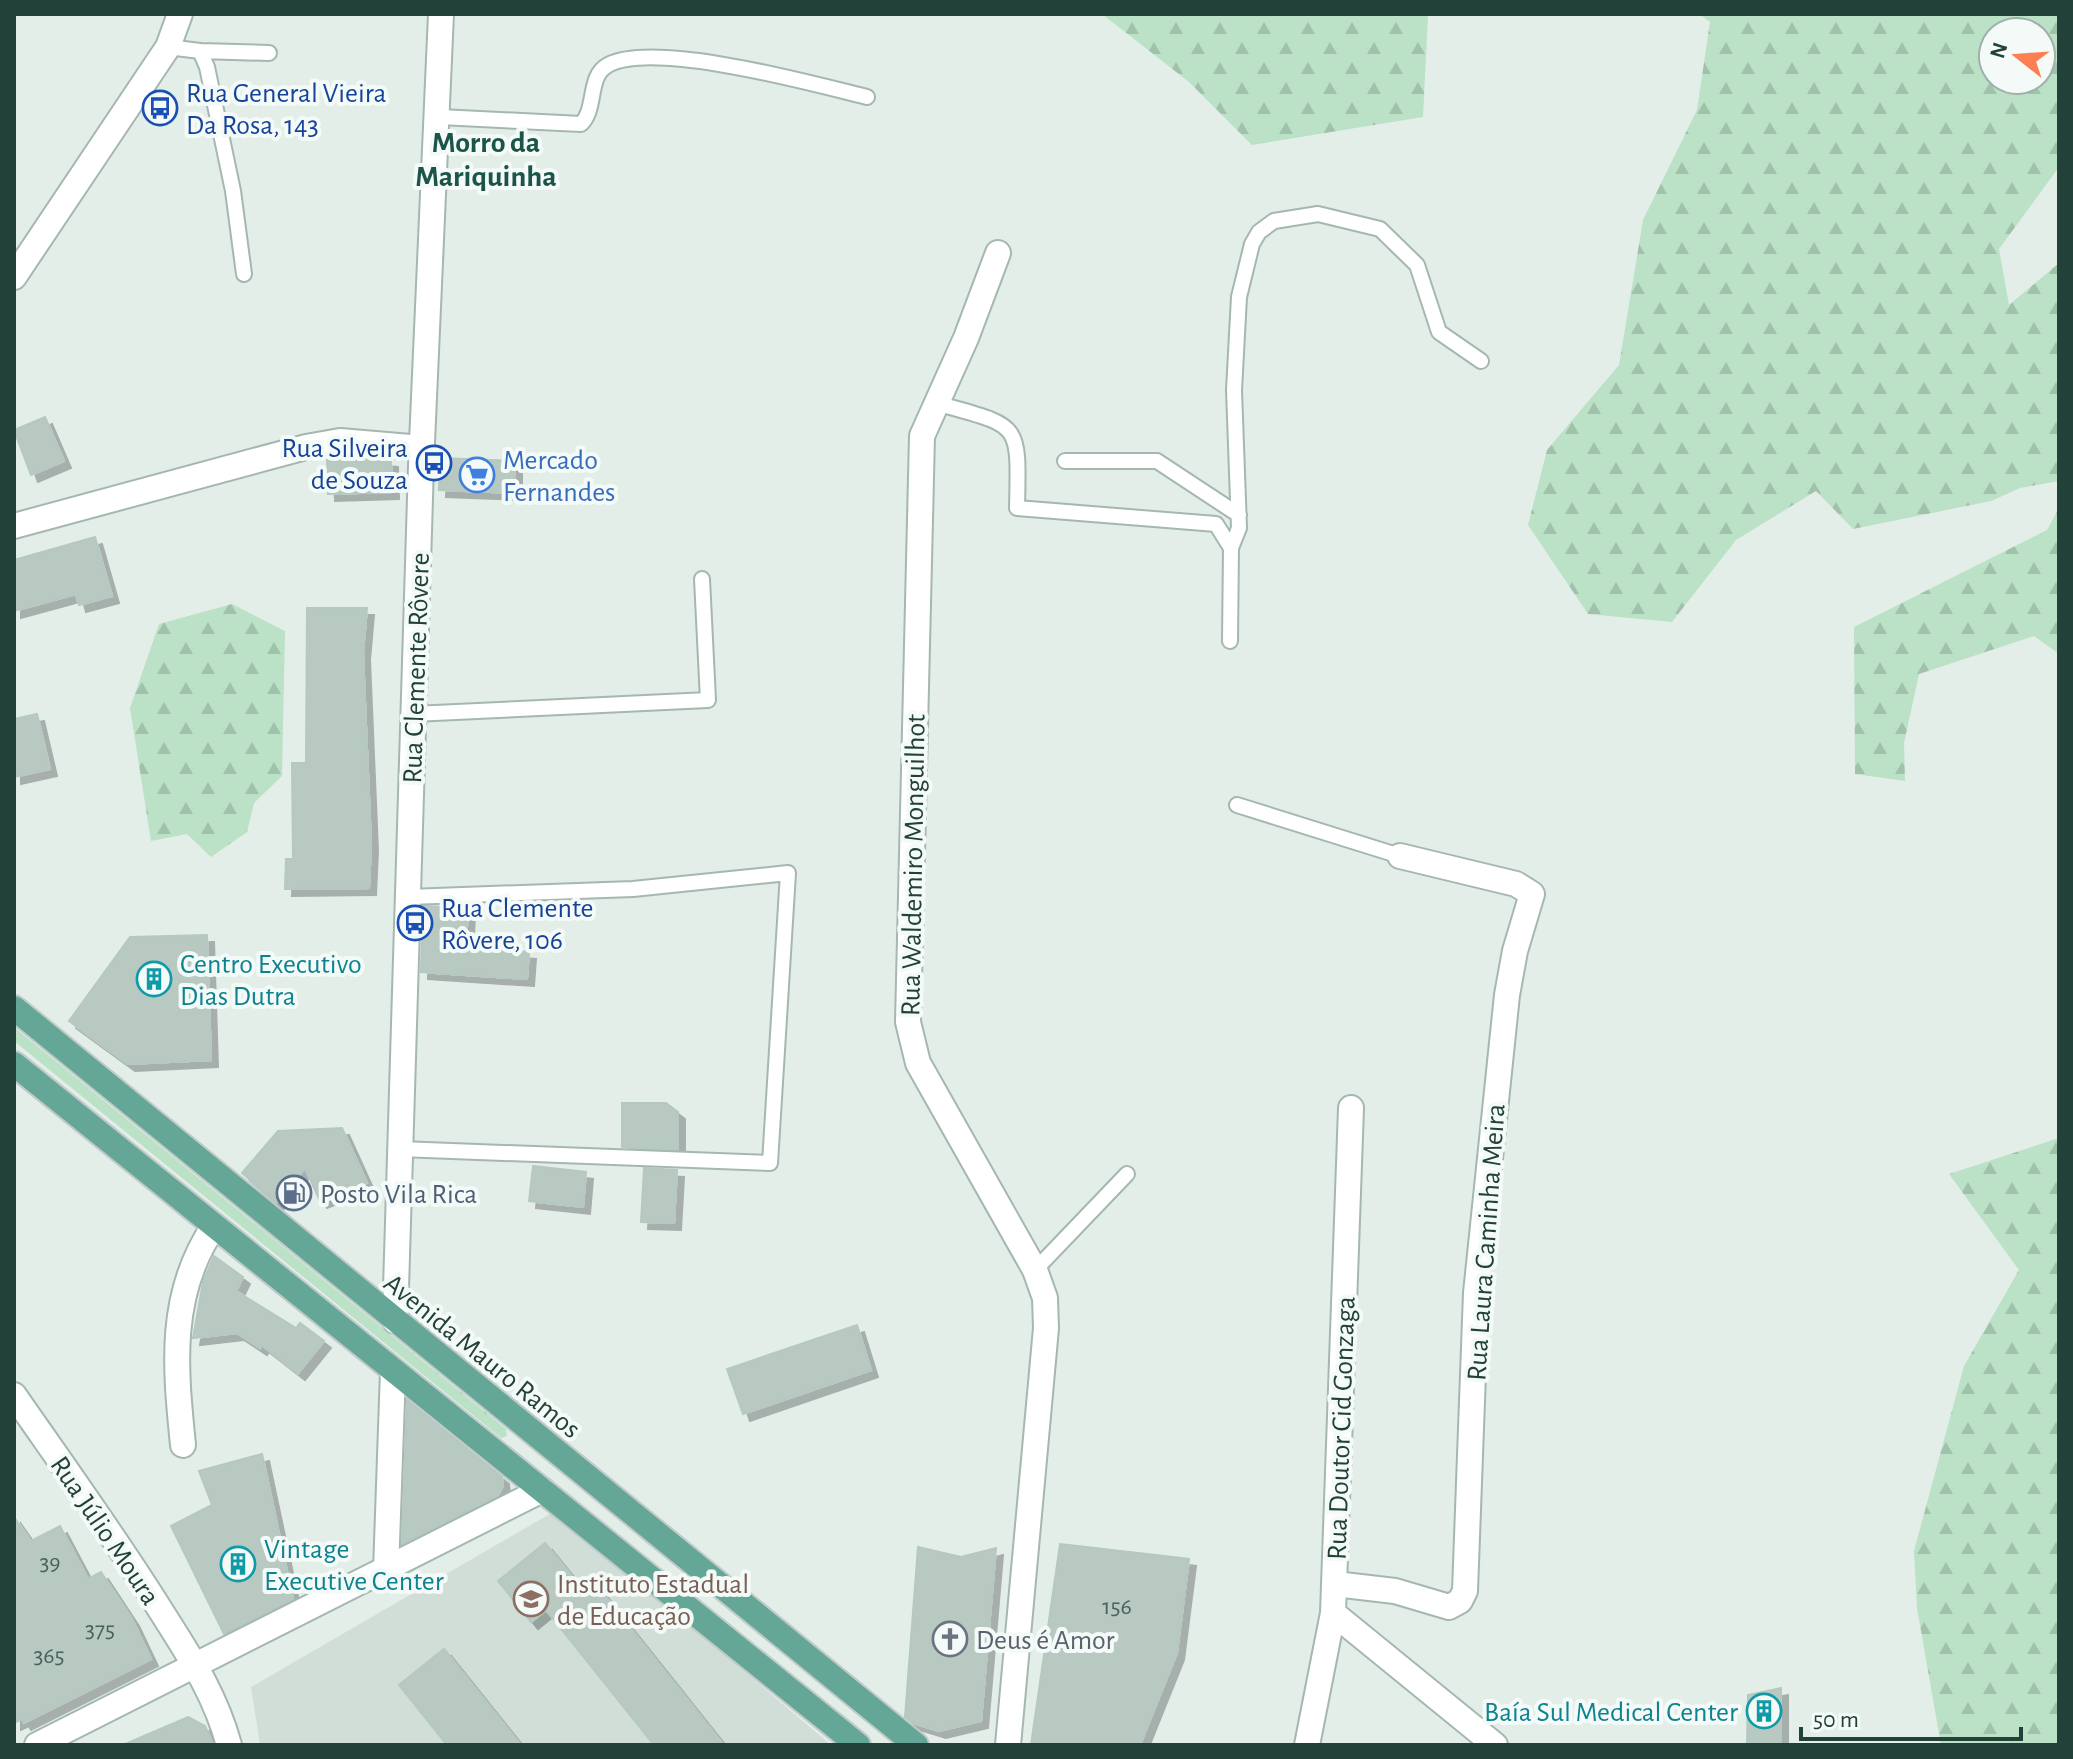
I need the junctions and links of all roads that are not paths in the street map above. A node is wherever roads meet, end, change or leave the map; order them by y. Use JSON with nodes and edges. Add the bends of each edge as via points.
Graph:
{"nodes":[{"id":1,"x":180,"y":14,"type":"edge"},
{"id":2,"x":441,"y":14,"type":"edge"},
{"id":3,"x":168,"y":47,"type":"junction"},
{"id":4,"x":200,"y":51,"type":"junction"},
{"id":5,"x":269,"y":53,"type":"dead end"},
{"id":6,"x":867,"y":97,"type":"dead end"},
{"id":7,"x":440,"y":117,"type":"junction"},
{"id":8,"x":998,"y":253,"type":"dead end"},
{"id":9,"x":244,"y":274,"type":"dead end"},
{"id":10,"x":14,"y":277,"type":"edge"},
{"id":11,"x":1481,"y":361,"type":"dead end"},
{"id":12,"x":936,"y":403,"type":"junction"},
{"id":13,"x":422,"y":448,"type":"junction"},
{"id":14,"x":1065,"y":461,"type":"dead end"},
{"id":15,"x":1239,"y":515,"type":"junction"},
{"id":16,"x":14,"y":526,"type":"edge"},
{"id":17,"x":1231,"y":548,"type":"junction"},
{"id":18,"x":702,"y":579,"type":"dead end"},
{"id":19,"x":1230,"y":641,"type":"dead end"},
{"id":20,"x":413,"y":714,"type":"junction"},
{"id":21,"x":1237,"y":805,"type":"dead end"},
{"id":22,"x":1400,"y":856,"type":"joint"},
{"id":23,"x":408,"y":897,"type":"junction"},
{"id":24,"x":14,"y":1008,"type":"edge"},
{"id":25,"x":14,"y":1064,"type":"edge"},
{"id":26,"x":1351,"y":1108,"type":"dead end"},
{"id":27,"x":400,"y":1149,"type":"junction"},
{"id":28,"x":1127,"y":1174,"type":"dead end"},
{"id":29,"x":214,"y":1226,"type":"junction"},
{"id":30,"x":1035,"y":1270,"type":"junction"},
{"id":31,"x":395,"y":1321,"type":"junction"},
{"id":32,"x":393,"y":1371,"type":"junction"},
{"id":33,"x":14,"y":1395,"type":"edge"},
{"id":34,"x":183,"y":1445,"type":"dead end"},
{"id":35,"x":566,"y":1462,"type":"junction"},
{"id":36,"x":542,"y":1490,"type":"junction"},
{"id":37,"x":386,"y":1571,"type":"junction"},
{"id":38,"x":1335,"y":1584,"type":"junction"},
{"id":39,"x":1333,"y":1613,"type":"junction"},
{"id":40,"x":196,"y":1666,"type":"junction"},
{"id":41,"x":37,"y":1745,"type":"edge"},
{"id":42,"x":229,"y":1745,"type":"edge"},
{"id":43,"x":858,"y":1745,"type":"edge"},
{"id":44,"x":916,"y":1745,"type":"edge"},
{"id":45,"x":1008,"y":1745,"type":"edge"},
{"id":46,"x":1307,"y":1745,"type":"edge"},
{"id":47,"x":1495,"y":1745,"type":"edge"}],
"edges":[{"from":1,"to":3,"type":"street"},
{"from":2,"to":7,"type":"street","name":"Rua Clemente Rôvere"},
{"from":3,"to":4,"type":"lane"},
{"from":3,"to":10,"type":"street"},
{"from":4,"to":5,"type":"lane"},
{"from":4,"to":9,"type":"lane","via":[[233,191]]},
{"from":6,"to":7,"type":"lane","via":[[756,71],[645,56],[608,64],[581,124]]},
{"from":7,"to":13,"type":"street","name":"Rua Clemente Rôvere"},
{"from":8,"to":12,"type":"street","name":"Rua Waldemiro Monguilhot"},
{"from":11,"to":15,"type":"lane","via":[[1439,332],[1417,265],[1380,229],[1318,214],[1274,221],[1252,244],[1239,297],[1234,390]]},
{"from":12,"to":17,"type":"lane","via":[[1013,432],[1017,508],[1216,524]]},
{"from":12,"to":30,"type":"street","name":"Rua Waldemiro Monguilhot","via":[[922,436],[919,464],[908,1022],[918,1063]]},
{"from":13,"to":16,"type":"street","via":[[340,441],[306,447]]},
{"from":13,"to":20,"type":"street","name":"Rua Clemente Rôvere"},
{"from":14,"to":15,"type":"lane","via":[[1157,461]]},
{"from":15,"to":17,"type":"lane"},
{"from":17,"to":19,"type":"lane"},
{"from":18,"to":20,"type":"lane","via":[[708,700]]},
{"from":20,"to":23,"type":"street","name":"Rua Clemente Rôvere"},
{"from":21,"to":22,"type":"lane"},
{"from":22,"to":38,"type":"street","name":"Rua Laura Caminha Meira","via":[[1516,884],[1532,894],[1507,995],[1476,1293],[1465,1591],[1449,1607],[1395,1591]]},
{"from":23,"to":27,"type":"street","name":"Rua Clemente Rôvere"},
{"from":23,"to":27,"type":"lane","via":[[633,889],[788,873],[770,1163]]},
{"from":24,"to":31,"type":"main road","name":"Avenida Mauro Ramos"},
{"from":25,"to":29,"type":"main road"},
{"from":26,"to":38,"type":"street","name":"Rua Doutor Cid Gonzaga"},
{"from":27,"to":31,"type":"street","name":"Rua Clemente Rôvere"},
{"from":28,"to":30,"type":"lane"},
{"from":29,"to":32,"type":"main road"},
{"from":29,"to":34,"type":"street","via":[[197,1250],[178,1310],[175,1344]]},
{"from":30,"to":45,"type":"street","name":"Rua Waldemiro Monguilhot","via":[[1045,1298],[1046,1328]]},
{"from":31,"to":35,"type":"main road","name":"Avenida Mauro Ramos"},
{"from":32,"to":36,"type":"main road"},
{"from":32,"to":37,"type":"street"},
{"from":33,"to":40,"type":"street","name":"Rua Júlio Moura"},
{"from":35,"to":36,"type":"main road"},
{"from":35,"to":44,"type":"main road","name":"Avenida Mauro Ramos"},
{"from":36,"to":37,"type":"street"},
{"from":36,"to":43,"type":"main road"},
{"from":37,"to":40,"type":"street"},
{"from":38,"to":39,"type":"street","name":"Rua Doutor Cid Gonzaga"},
{"from":39,"to":46,"type":"street","name":"Rua Doutor Cid Gonzaga"},
{"from":39,"to":47,"type":"street"},
{"from":40,"to":41,"type":"street"},
{"from":40,"to":42,"type":"street","name":"Rua Júlio Moura","via":[[218,1705]]}]}
